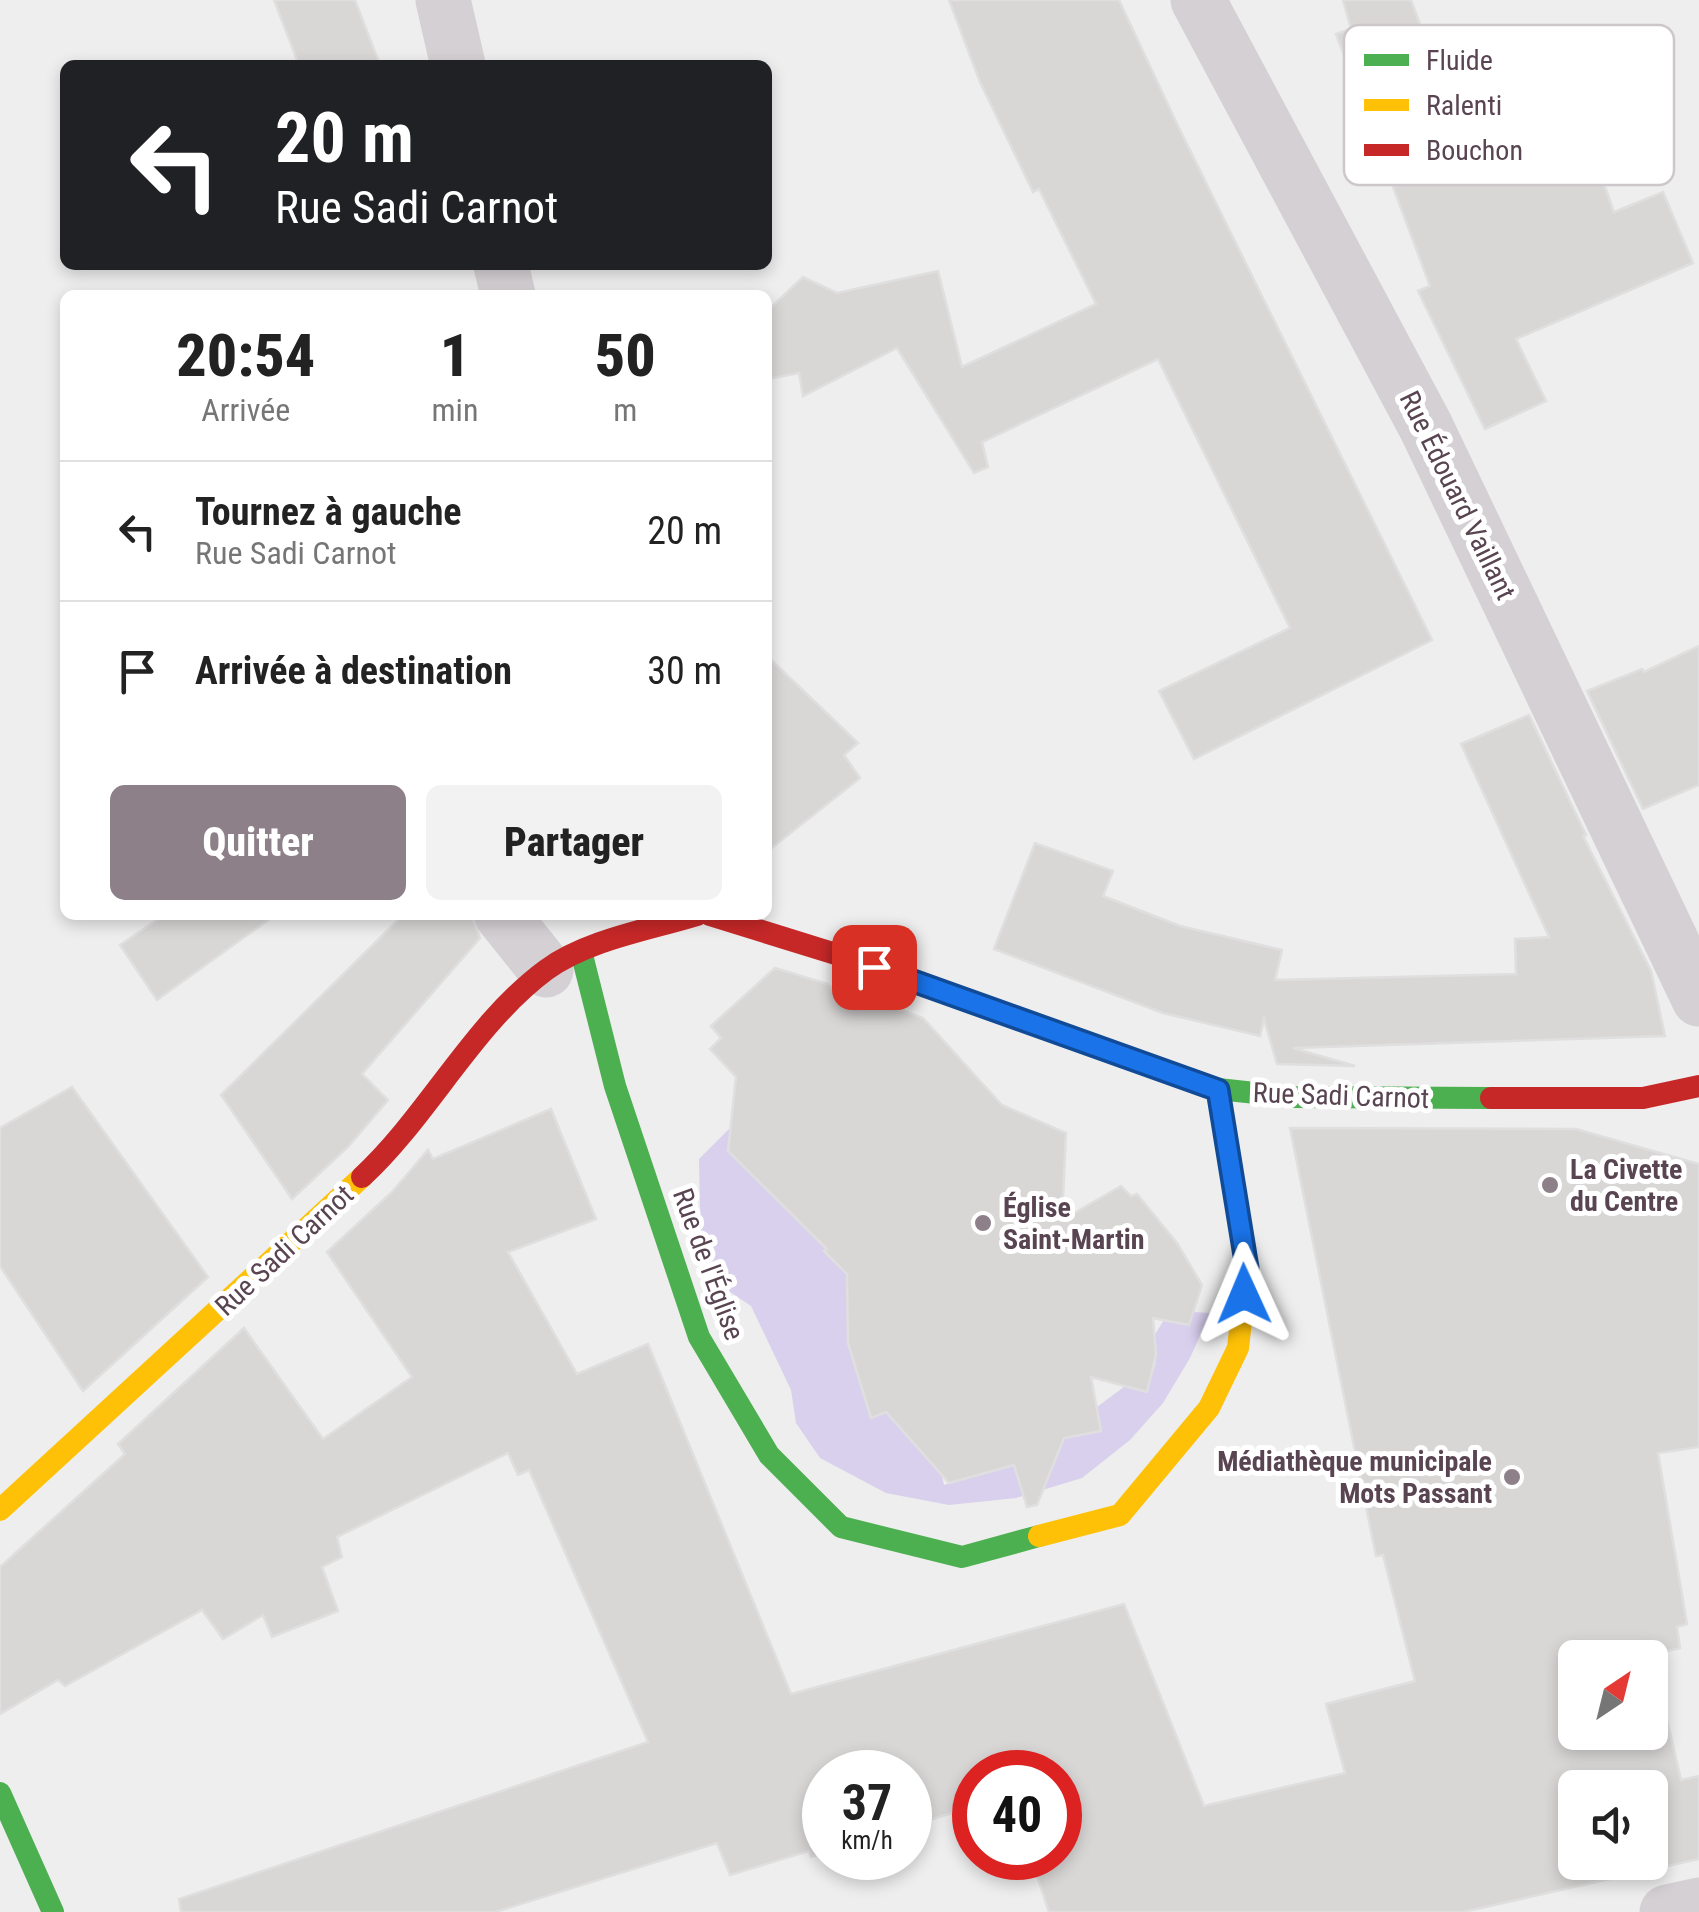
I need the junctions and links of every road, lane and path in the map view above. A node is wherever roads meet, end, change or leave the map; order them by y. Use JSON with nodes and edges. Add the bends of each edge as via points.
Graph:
{"nodes":[{"id":1,"x":444,"y":0,"type":"edge"},
{"id":2,"x":1198,"y":0,"type":"edge"},
{"id":3,"x":457,"y":60,"type":"edge"},
{"id":4,"x":509,"y":920,"type":"edge"},
{"id":5,"x":682,"y":920,"type":"edge"},
{"id":6,"x":726,"y":920,"type":"edge"},
{"id":7,"x":564,"y":960,"type":"junction"},
{"id":8,"x":1699,"y":999,"type":"edge"},
{"id":9,"x":1699,"y":1086,"type":"edge"},
{"id":10,"x":1218,"y":1090,"type":"junction"},
{"id":11,"x":0,"y":1510,"type":"edge"},
{"id":12,"x":0,"y":1793,"type":"edge"},
{"id":13,"x":1699,"y":1905,"type":"edge"},
{"id":14,"x":54,"y":1912,"type":"edge"},
{"id":15,"x":1667,"y":1912,"type":"edge"}],
"edges":[{"from":1,"to":3,"type":"street"},
{"from":2,"to":8,"type":"street","name":"Rue Édouard Vaillant","via":[[1426,427]]},
{"from":4,"to":7,"type":"street"},
{"from":5,"to":7,"type":"street","name":"Rue Sadi Carnot"},
{"from":6,"to":10,"type":"street","name":"Rue Sadi Carnot"},
{"from":7,"to":10,"type":"street","name":"Rue de l'Église","via":[[615,1086],[699,1337],[769,1455],[841,1527],[962,1557],[1120,1515],[1209,1408],[1238,1348],[1247,1268]]},
{"from":7,"to":11,"type":"street","name":"Rue Sadi Carnot","via":[[502,1012],[371,1169]]},
{"from":9,"to":10,"type":"street","name":"Rue Sadi Carnot","via":[[1643,1098],[1293,1097]]},
{"from":12,"to":14,"type":"street"},
{"from":13,"to":15,"type":"street"}]}
